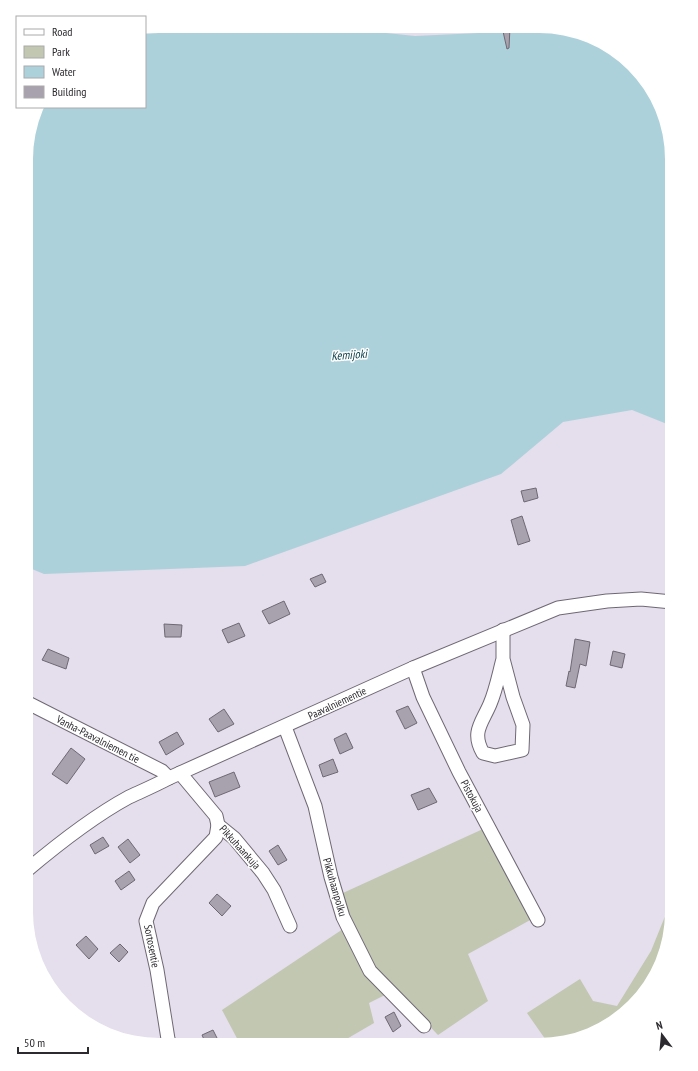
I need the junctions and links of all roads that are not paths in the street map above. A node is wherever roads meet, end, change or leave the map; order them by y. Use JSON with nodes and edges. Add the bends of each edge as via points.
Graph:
{"nodes":[{"id":1,"x":665,"y":601,"type":"edge"},
{"id":2,"x":503,"y":630,"type":"junction"},
{"id":3,"x":503,"y":659,"type":"junction"},
{"id":4,"x":413,"y":668,"type":"junction"},
{"id":5,"x":33,"y":706,"type":"edge"},
{"id":6,"x":285,"y":727,"type":"junction"},
{"id":7,"x":174,"y":776,"type":"junction"},
{"id":8,"x":218,"y":825,"type":"junction"},
{"id":9,"x":33,"y":865,"type":"edge"},
{"id":10,"x":538,"y":920,"type":"dead end"},
{"id":11,"x":290,"y":926,"type":"dead end"},
{"id":12,"x":424,"y":1026,"type":"dead end"},
{"id":13,"x":168,"y":1038,"type":"edge"}],
"edges":[{"from":1,"to":2,"type":"street","name":"Paavalniementie","via":[[641,599],[607,601],[558,608]]},
{"from":2,"to":3,"type":"street"},
{"from":2,"to":4,"type":"street","name":"Paavalniementie"},
{"from":3,"to":3,"type":"street","via":[[490,704],[480,724],[478,743],[483,753],[495,756],[522,750],[523,725]]},
{"from":4,"to":6,"type":"street","name":"Paavalniementie"},
{"from":4,"to":10,"type":"street","name":"Pistokuja","via":[[423,698],[459,772]]},
{"from":5,"to":7,"type":"street","name":"Vanha-Paavalniemen tie"},
{"from":6,"to":7,"type":"street","name":"Paavalniementie"},
{"from":6,"to":12,"type":"street","name":"Pikkuhaanpolku","via":[[315,806],[343,917],[370,971]]},
{"from":7,"to":8,"type":"street","name":"Pikkuhaankuja","via":[[216,816]]},
{"from":7,"to":9,"type":"street","name":"Paavalniementie","via":[[128,798],[83,826]]},
{"from":8,"to":11,"type":"street","name":"Pikkuhaankuja","via":[[234,838],[263,873],[274,890]]},
{"from":8,"to":13,"type":"street","name":"Sortosentie","via":[[216,838],[152,904],[146,921]]}]}
